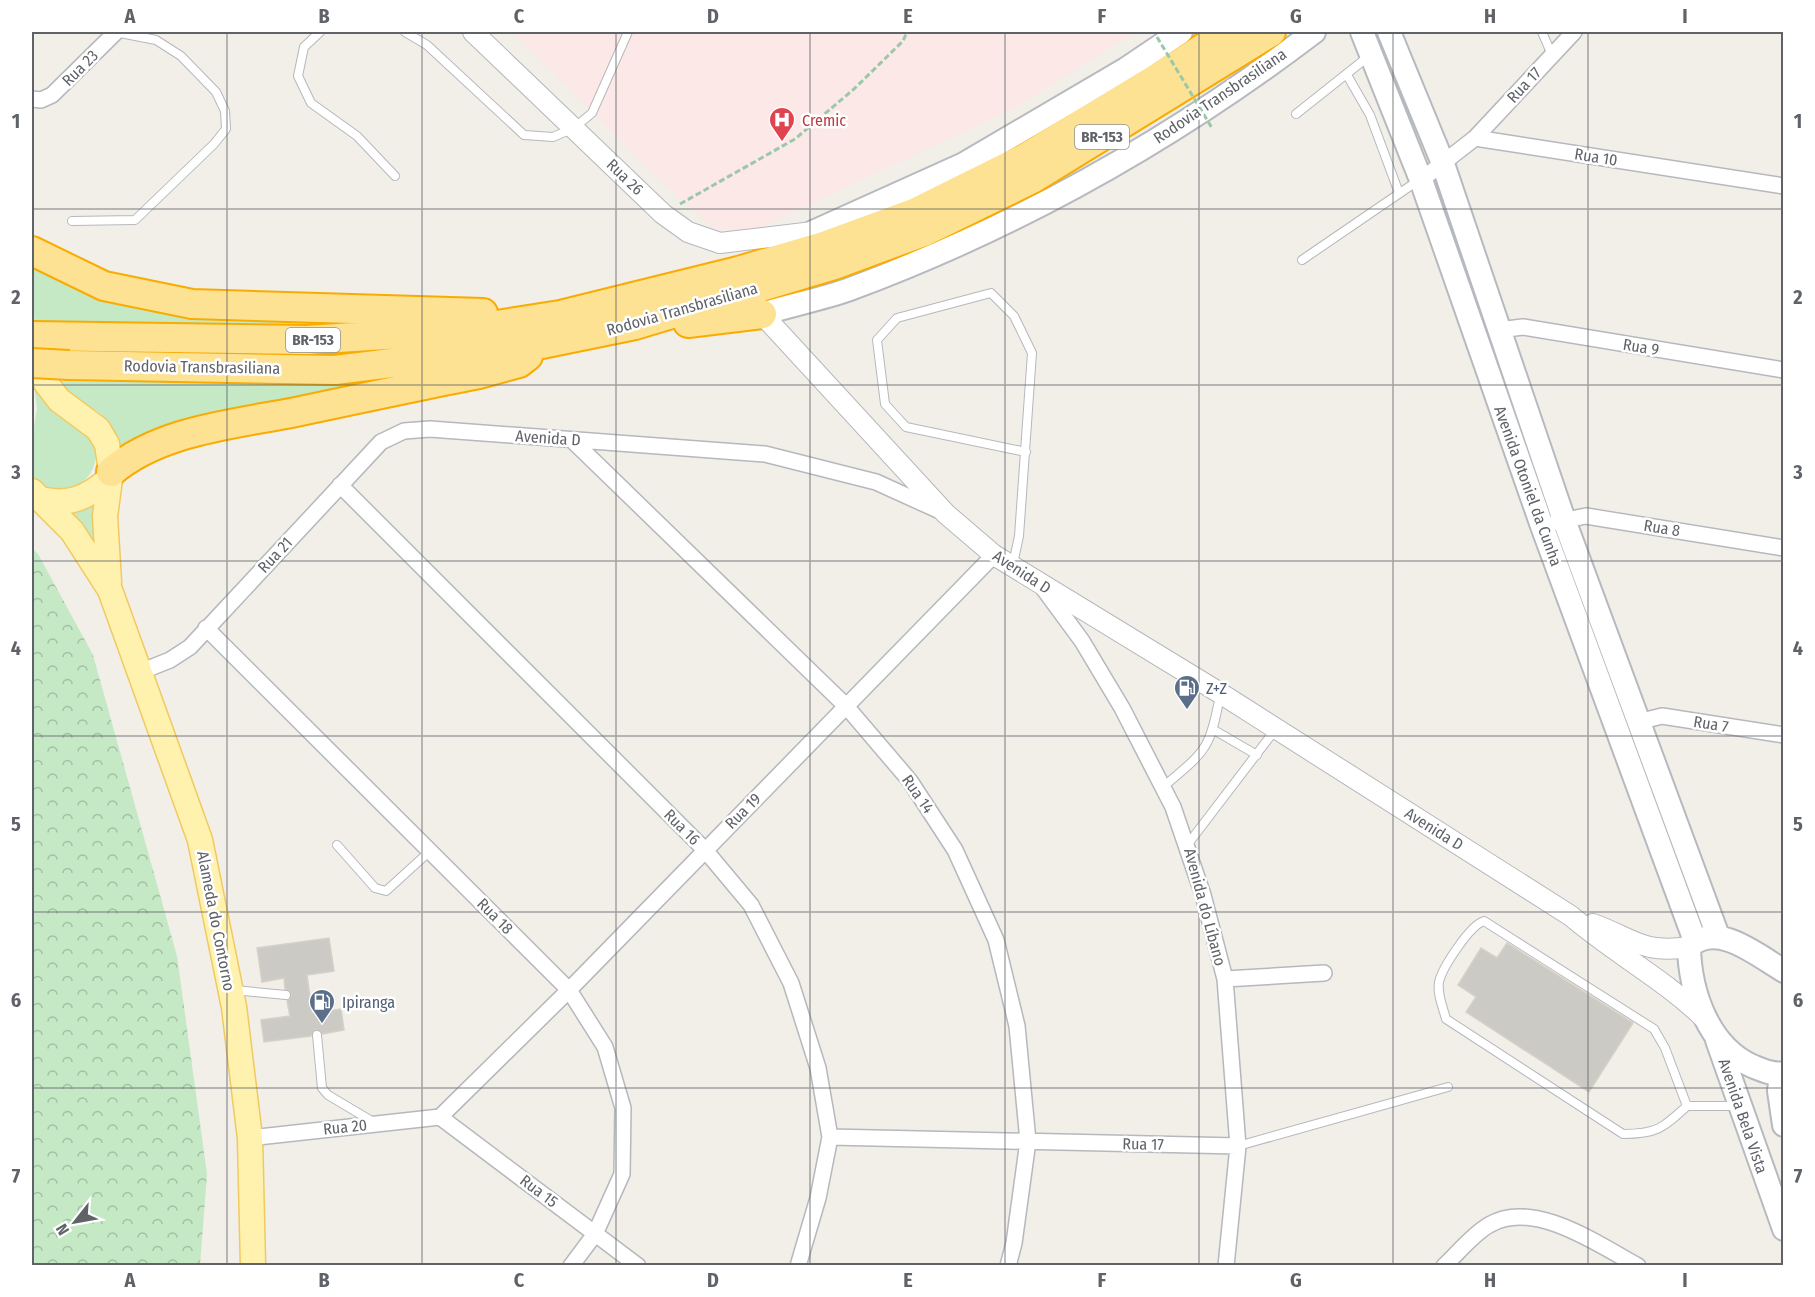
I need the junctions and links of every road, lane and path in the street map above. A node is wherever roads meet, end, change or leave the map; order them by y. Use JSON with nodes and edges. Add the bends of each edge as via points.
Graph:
{"nodes":[{"id":1,"x":116,"y":32,"type":"edge"},
{"id":2,"x":320,"y":32,"type":"edge"},
{"id":3,"x":405,"y":32,"type":"edge"},
{"id":4,"x":473,"y":32,"type":"edge"},
{"id":5,"x":628,"y":32,"type":"edge"},
{"id":6,"x":907,"y":32,"type":"edge"},
{"id":7,"x":1180,"y":32,"type":"edge"},
{"id":8,"x":1228,"y":32,"type":"edge"},
{"id":9,"x":1271,"y":32,"type":"edge"},
{"id":10,"x":1314,"y":32,"type":"edge"},
{"id":11,"x":1362,"y":32,"type":"edge"},
{"id":12,"x":1389,"y":32,"type":"edge"},
{"id":13,"x":1542,"y":32,"type":"edge"},
{"id":14,"x":1574,"y":32,"type":"edge"},
{"id":15,"x":1157,"y":37,"type":"dead end"},
{"id":16,"x":1373,"y":53,"type":"junction"},
{"id":17,"x":1552,"y":55,"type":"junction"},
{"id":18,"x":1347,"y":75,"type":"junction"},
{"id":19,"x":34,"y":98,"type":"edge"},
{"id":20,"x":1296,"y":114,"type":"dead end"},
{"id":21,"x":574,"y":128,"type":"junction"},
{"id":22,"x":1212,"y":128,"type":"dead end"},
{"id":23,"x":1475,"y":138,"type":"junction"},
{"id":24,"x":1442,"y":161,"type":"junction"},
{"id":25,"x":395,"y":176,"type":"dead end"},
{"id":26,"x":1421,"y":180,"type":"junction"},
{"id":27,"x":1784,"y":186,"type":"edge"},
{"id":28,"x":1399,"y":194,"type":"junction"},
{"id":29,"x":663,"y":214,"type":"junction"},
{"id":30,"x":72,"y":221,"type":"dead end"},
{"id":31,"x":813,"y":232,"type":"junction"},
{"id":32,"x":32,"y":251,"type":"edge"},
{"id":33,"x":1302,"y":260,"type":"dead end"},
{"id":34,"x":738,"y":271,"type":"junction"},
{"id":35,"x":762,"y":314,"type":"junction"},
{"id":36,"x":560,"y":315,"type":"junction"},
{"id":37,"x":635,"y":325,"type":"junction"},
{"id":38,"x":1498,"y":330,"type":"junction"},
{"id":39,"x":32,"y":336,"type":"edge"},
{"id":40,"x":537,"y":345,"type":"junction"},
{"id":41,"x":32,"y":347,"type":"edge"},
{"id":42,"x":32,"y":363,"type":"edge"},
{"id":43,"x":1784,"y":370,"type":"edge"},
{"id":44,"x":404,"y":431,"type":"joint"},
{"id":45,"x":572,"y":440,"type":"junction"},
{"id":46,"x":1026,"y":452,"type":"junction"},
{"id":47,"x":110,"y":476,"type":"junction"},
{"id":48,"x":340,"y":485,"type":"junction"},
{"id":49,"x":36,"y":495,"type":"edge"},
{"id":50,"x":946,"y":514,"type":"junction"},
{"id":51,"x":1564,"y":520,"type":"junction"},
{"id":52,"x":1542,"y":526,"type":"junction"},
{"id":53,"x":1784,"y":548,"type":"edge"},
{"id":54,"x":994,"y":555,"type":"junction"},
{"id":55,"x":1012,"y":567,"type":"junction"},
{"id":56,"x":1042,"y":585,"type":"junction"},
{"id":57,"x":110,"y":590,"type":"junction"},
{"id":58,"x":206,"y":628,"type":"junction"},
{"id":59,"x":140,"y":672,"type":"junction"},
{"id":60,"x":1220,"y":693,"type":"junction"},
{"id":61,"x":846,"y":706,"type":"junction"},
{"id":62,"x":1638,"y":722,"type":"junction"},
{"id":63,"x":1214,"y":730,"type":"junction"},
{"id":64,"x":1275,"y":730,"type":"junction"},
{"id":65,"x":1784,"y":735,"type":"edge"},
{"id":66,"x":1257,"y":755,"type":"junction"},
{"id":67,"x":1163,"y":787,"type":"junction"},
{"id":68,"x":1188,"y":844,"type":"junction"},
{"id":69,"x":337,"y":845,"type":"dead end"},
{"id":70,"x":705,"y":850,"type":"junction"},
{"id":71,"x":430,"y":851,"type":"junction"},
{"id":72,"x":1571,"y":916,"type":"junction"},
{"id":73,"x":1718,"y":936,"type":"junction"},
{"id":74,"x":1692,"y":944,"type":"junction"},
{"id":75,"x":1784,"y":971,"type":"edge"},
{"id":76,"x":1324,"y":973,"type":"dead end"},
{"id":77,"x":1225,"y":980,"type":"junction"},
{"id":78,"x":230,"y":990,"type":"junction"},
{"id":79,"x":570,"y":990,"type":"junction"},
{"id":80,"x":286,"y":995,"type":"dead end"},
{"id":81,"x":1711,"y":1029,"type":"junction"},
{"id":82,"x":317,"y":1035,"type":"dead end"},
{"id":83,"x":1782,"y":1074,"type":"edge"},
{"id":84,"x":1448,"y":1087,"type":"dead end"},
{"id":85,"x":1687,"y":1106,"type":"junction"},
{"id":86,"x":1740,"y":1106,"type":"junction"},
{"id":87,"x":440,"y":1117,"type":"junction"},
{"id":88,"x":377,"y":1124,"type":"junction"},
{"id":89,"x":1784,"y":1125,"type":"edge"},
{"id":90,"x":830,"y":1137,"type":"junction"},
{"id":91,"x":250,"y":1138,"type":"junction"},
{"id":92,"x":1028,"y":1142,"type":"junction"},
{"id":93,"x":1238,"y":1146,"type":"junction"},
{"id":94,"x":1784,"y":1229,"type":"edge"},
{"id":95,"x":596,"y":1234,"type":"junction"},
{"id":96,"x":253,"y":1266,"type":"edge"},
{"id":97,"x":570,"y":1266,"type":"edge"},
{"id":98,"x":638,"y":1266,"type":"edge"},
{"id":99,"x":798,"y":1266,"type":"edge"},
{"id":100,"x":1008,"y":1266,"type":"edge"},
{"id":101,"x":1226,"y":1266,"type":"edge"},
{"id":102,"x":1444,"y":1266,"type":"edge"},
{"id":103,"x":1638,"y":1266,"type":"edge"}],
"edges":[{"from":1,"to":19,"type":"street","name":"Rua 23","via":[[52,95]]},
{"from":1,"to":30,"type":"lane","via":[[156,40],[181,56],[216,92],[225,111],[226,129],[135,220]]},
{"from":2,"to":25,"type":"lane","via":[[304,47],[298,76],[311,103],[357,136]]},
{"from":3,"to":21,"type":"lane","via":[[427,45],[524,135],[553,136]]},
{"from":4,"to":21,"type":"street","name":"Rua 26"},
{"from":5,"to":21,"type":"lane","via":[[592,113]]},
{"from":6,"to":29,"type":"path","via":[[903,41],[854,89],[795,139]]},
{"from":7,"to":31,"type":"main road","via":[[1126,69],[964,164]]},
{"from":8,"to":34,"type":"highway","name":"Rodovia Transbrasiliana","number":"BR-153","via":[[1024,158],[914,213],[824,246]]},
{"from":9,"to":37,"type":"highway","name":"Rodovia Transbrasiliana","number":"BR-153","via":[[1032,179],[926,231],[834,265]]},
{"from":10,"to":35,"type":"main road","name":"Rodovia Transbrasiliana","via":[[1172,131],[1075,187],[940,253],[848,290]]},
{"from":11,"to":16,"type":"main road","name":"Avenida Otoniel da Cunha"},
{"from":12,"to":24,"type":"main road","name":"Avenida Otoniel da Cunha"},
{"from":13,"to":17,"type":"lane"},
{"from":14,"to":17,"type":"street","name":"Rua 17"},
{"from":15,"to":22,"type":"path","bridge":true},
{"from":16,"to":18,"type":"lane"},
{"from":16,"to":26,"type":"main road","name":"Avenida Otoniel da Cunha"},
{"from":17,"to":23,"type":"street","name":"Rua 17"},
{"from":18,"to":20,"type":"lane"},
{"from":18,"to":28,"type":"lane","via":[[1370,116]]},
{"from":21,"to":29,"type":"street","name":"Rua 26"},
{"from":23,"to":24,"type":"street"},
{"from":23,"to":27,"type":"street","name":"Rua 10"},
{"from":24,"to":26,"type":"street"},
{"from":24,"to":38,"type":"main road","name":"Avenida Otoniel da Cunha"},
{"from":26,"to":28,"type":"lane"},
{"from":26,"to":52,"type":"main road","name":"Avenida Otoniel da Cunha"},
{"from":28,"to":33,"type":"lane"},
{"from":29,"to":31,"type":"street","name":"Rua 26","via":[[688,232],[720,243]]},
{"from":31,"to":34,"type":"highway"},
{"from":32,"to":36,"type":"highway","via":[[104,286],[192,304]]},
{"from":34,"to":36,"type":"highway","name":"Rodovia Transbrasiliana","number":"BR-153"},
{"from":35,"to":37,"type":"highway"},
{"from":35,"to":50,"type":"street"},
{"from":36,"to":39,"type":"highway","name":"Rodovia Transbrasiliana","number":"BR-153","via":[[466,330],[306,340]]},
{"from":37,"to":40,"type":"highway","name":"Rodovia Transbrasiliana","number":"BR-153"},
{"from":38,"to":43,"type":"street","name":"Rua 9","via":[[1523,327]]},
{"from":38,"to":51,"type":"main road","name":"Avenida Otoniel da Cunha"},
{"from":40,"to":42,"type":"highway","name":"Rodovia Transbrasiliana","number":"BR-153","bridge":true,"via":[[335,370]]},
{"from":40,"to":47,"type":"highway","via":[[519,363],[499,369],[161,443],[139,452]]},
{"from":41,"to":47,"type":"main road","name":"Alameda do Contorno","via":[[46,383],[59,400],[98,429],[107,444]]},
{"from":44,"to":45,"type":"street","name":"Avenida D","via":[[430,429]]},
{"from":44,"to":48,"type":"street","name":"Rua 21","via":[[381,442]]},
{"from":45,"to":50,"type":"street","name":"Avenida D","via":[[765,454],[876,482]]},
{"from":45,"to":61,"type":"street","name":"Rua 14"},
{"from":46,"to":46,"type":"lane","via":[[1032,352],[1014,316],[991,293],[897,318],[877,340],[885,404],[906,427]]},
{"from":46,"to":55,"type":"lane","via":[[1019,536]]},
{"from":47,"to":49,"type":"main road","via":[[94,492],[71,502]]},
{"from":47,"to":57,"type":"main road","name":"Alameda do Contorno","via":[[105,516]]},
{"from":48,"to":58,"type":"street","name":"Rua 21"},
{"from":48,"to":70,"type":"street","name":"Rua 16"},
{"from":49,"to":57,"type":"main road","name":"Alameda do Contorno","via":[[72,531]]},
{"from":50,"to":54,"type":"street","name":"Avenida D"},
{"from":51,"to":52,"type":"street","name":"Rua 8"},
{"from":51,"to":53,"type":"street","name":"Rua 8","via":[[1586,516]]},
{"from":51,"to":62,"type":"main road","name":"Avenida Otoniel da Cunha"},
{"from":52,"to":74,"type":"main road","name":"Avenida Otoniel da Cunha"},
{"from":54,"to":55,"type":"street","name":"Avenida D"},
{"from":54,"to":61,"type":"street","name":"Rua 19"},
{"from":55,"to":56,"type":"street","name":"Avenida D"},
{"from":56,"to":60,"type":"street","name":"Avenida D"},
{"from":56,"to":67,"type":"street","name":"Avenida do Líbano","via":[[1088,651]]},
{"from":57,"to":59,"type":"main road","name":"Alameda do Contorno"},
{"from":58,"to":59,"type":"street","name":"Rua 21","via":[[170,660]]},
{"from":58,"to":71,"type":"street","name":"Rua 18"},
{"from":59,"to":78,"type":"main road","name":"Alameda do Contorno","via":[[200,840]]},
{"from":60,"to":63,"type":"lane"},
{"from":60,"to":64,"type":"street","name":"Avenida D"},
{"from":61,"to":70,"type":"street","name":"Rua 19"},
{"from":61,"to":92,"type":"street","name":"Rua 14","via":[[910,781],[948,840],[996,940],[1017,1026]]},
{"from":62,"to":65,"type":"street","name":"Rua 7","via":[[1662,716]]},
{"from":62,"to":73,"type":"main road","name":"Avenida Otoniel da Cunha"},
{"from":63,"to":66,"type":"lane"},
{"from":63,"to":67,"type":"lane","via":[[1204,751]]},
{"from":64,"to":66,"type":"lane"},
{"from":64,"to":72,"type":"street","name":"Avenida D"},
{"from":66,"to":68,"type":"lane"},
{"from":67,"to":68,"type":"street","name":"Avenida do Líbano"},
{"from":68,"to":77,"type":"street","name":"Avenida do Líbano"},
{"from":69,"to":71,"type":"lane","via":[[375,888],[386,891]]},
{"from":70,"to":79,"type":"street","name":"Rua 19"},
{"from":70,"to":90,"type":"street","name":"Rua 16","via":[[751,905],[791,983],[818,1068]]},
{"from":71,"to":79,"type":"street","name":"Rua 18"},
{"from":72,"to":74,"type":"street","name":"Avenida D","via":[[1654,950]]},
{"from":72,"to":81,"type":"street","name":"Avenida D","via":[[1598,939],[1666,983]]},
{"from":73,"to":74,"type":"main road","via":[[1706,936]]},
{"from":73,"to":75,"type":"main road"},
{"from":74,"to":81,"type":"main road","name":"Avenida Otoniel da Cunha","via":[[1690,967],[1694,988]]},
{"from":76,"to":77,"type":"street"},
{"from":77,"to":93,"type":"street","name":"Avenida do Líbano"},
{"from":78,"to":80,"type":"lane"},
{"from":78,"to":91,"type":"main road","name":"Alameda do Contorno"},
{"from":79,"to":87,"type":"street","name":"Rua 19"},
{"from":79,"to":95,"type":"street","name":"Rua 18","via":[[605,1047],[623,1108],[622,1174]]},
{"from":81,"to":83,"type":"main road","via":[[1748,1064]]},
{"from":81,"to":86,"type":"main road","name":"Avenida Bela Vista"},
{"from":82,"to":88,"type":"lane","via":[[322,1088]]},
{"from":83,"to":89,"type":"main road","via":[[1779,1091]]},
{"from":84,"to":93,"type":"lane","name":"Rua 17"},
{"from":85,"to":85,"type":"lane","via":[[1649,1134],[1623,1134],[1446,1019],[1438,994],[1440,980],[1469,931],[1484,921],[1654,1029]]},
{"from":85,"to":86,"type":"lane"},
{"from":86,"to":94,"type":"main road","name":"Avenida Bela Vista"},
{"from":87,"to":88,"type":"street","name":"Rua 20"},
{"from":87,"to":95,"type":"street","name":"Rua 15"},
{"from":88,"to":91,"type":"street","name":"Rua 20"},
{"from":90,"to":92,"type":"street","name":"Rua 17"},
{"from":90,"to":99,"type":"street","name":"Rua 16","via":[[818,1198]]},
{"from":91,"to":96,"type":"main road","name":"Alameda do Contorno"},
{"from":92,"to":93,"type":"street","name":"Rua 17"},
{"from":92,"to":100,"type":"street","name":"Rua 14"},
{"from":93,"to":101,"type":"street","name":"Avenida do Líbano"},
{"from":95,"to":97,"type":"street","name":"Rua 18"},
{"from":95,"to":98,"type":"street","name":"Rua 15"},
{"from":102,"to":103,"type":"street","via":[[1489,1225],[1514,1215],[1557,1223]]}]}
